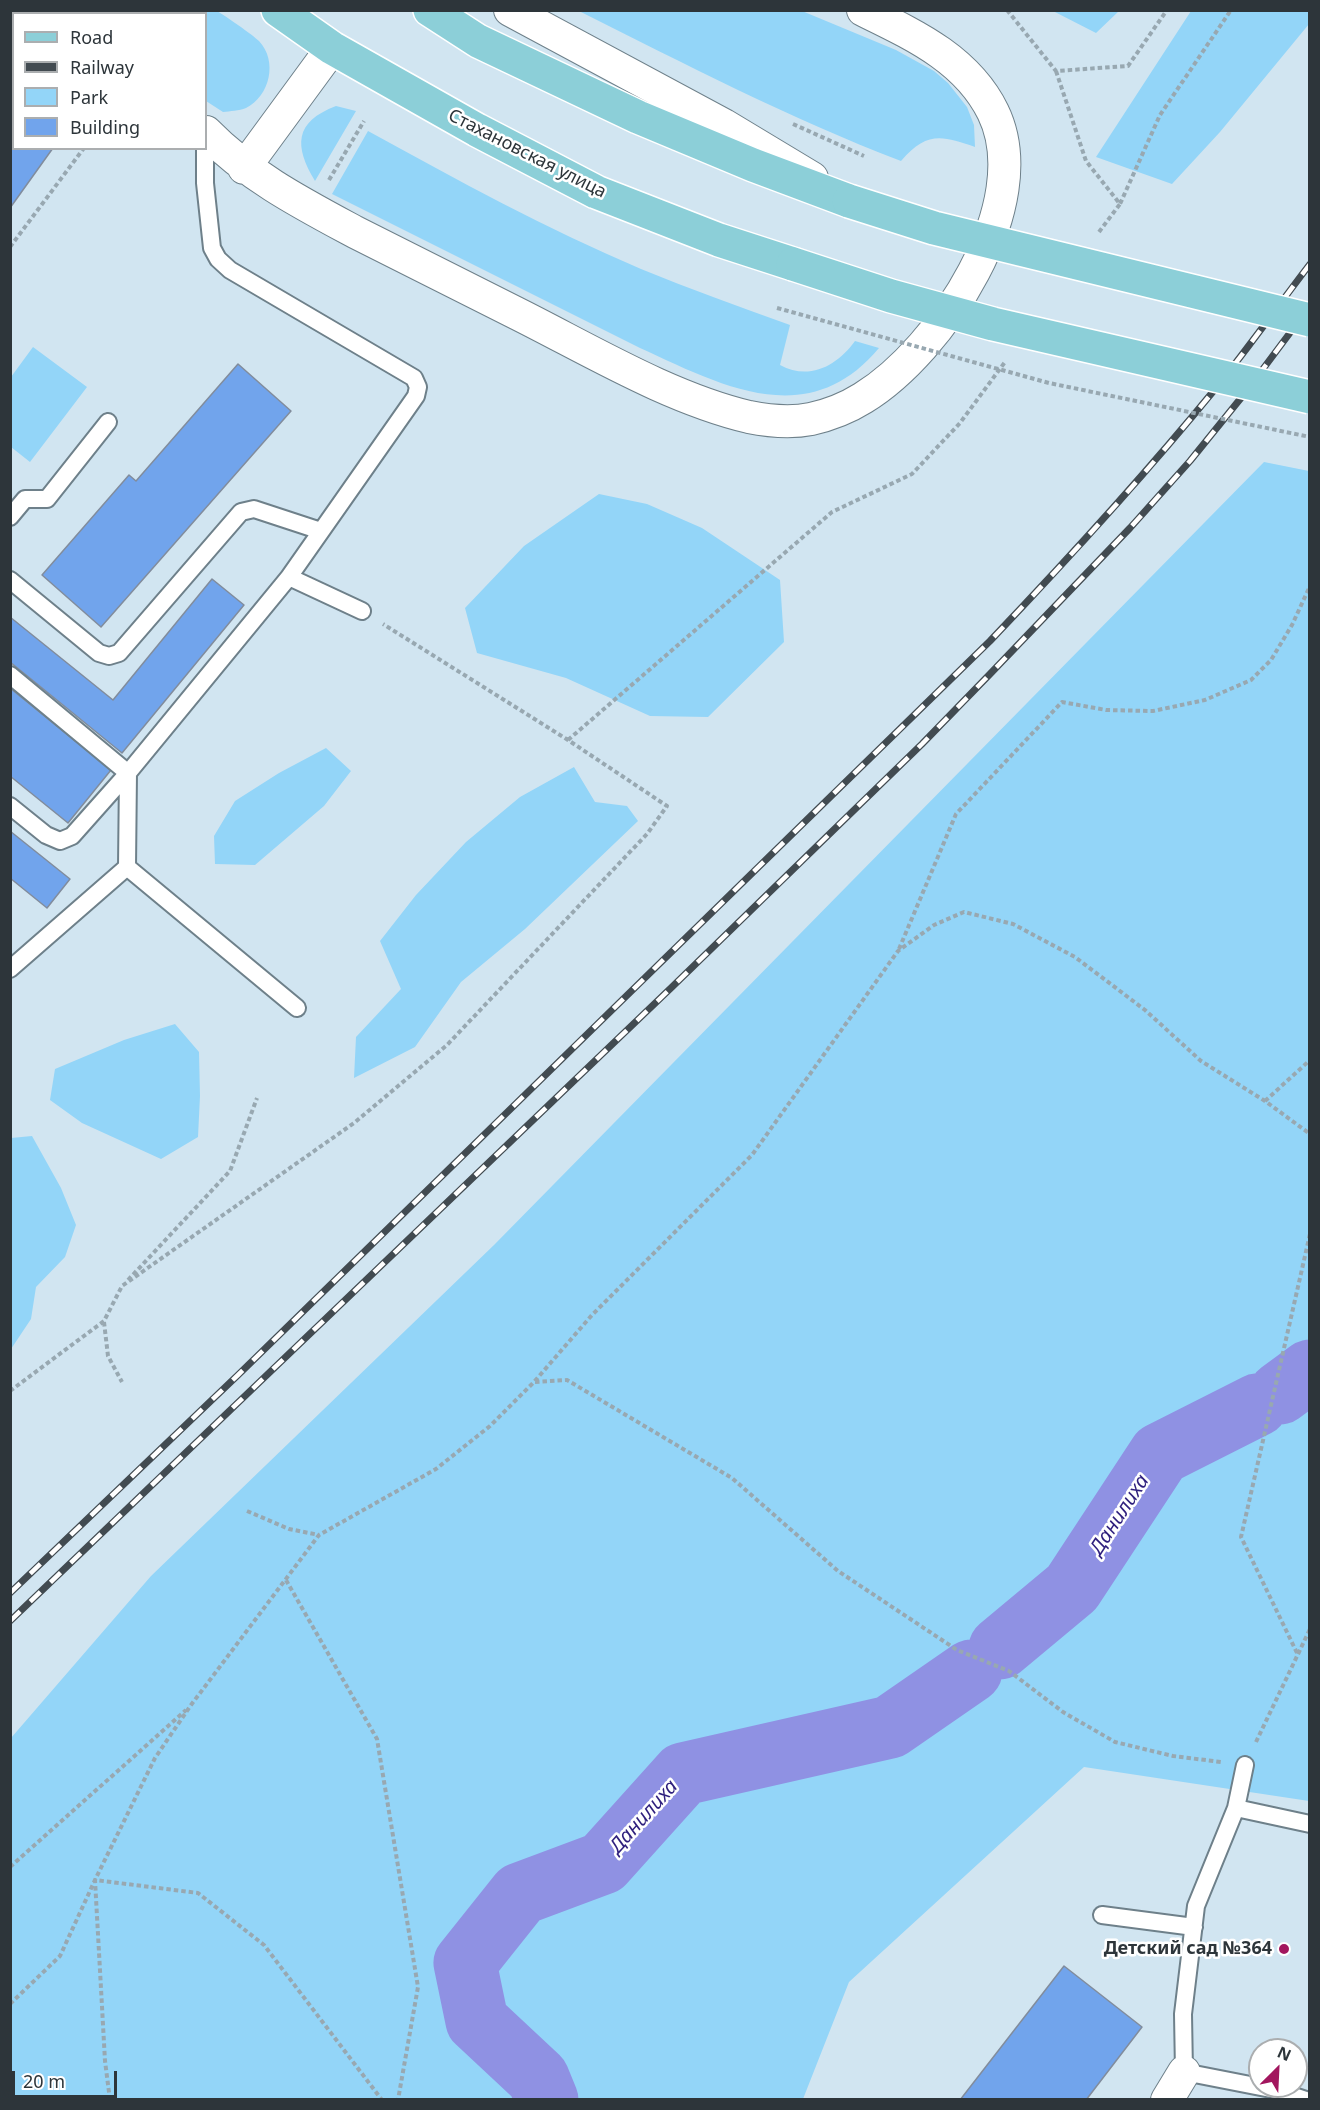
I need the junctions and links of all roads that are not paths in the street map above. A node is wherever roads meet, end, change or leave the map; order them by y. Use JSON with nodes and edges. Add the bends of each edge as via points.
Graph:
{"nodes":[{"id":1,"x":278,"y":10,"type":"edge"},
{"id":2,"x":430,"y":10,"type":"edge"},
{"id":3,"x":510,"y":10,"type":"edge"},
{"id":4,"x":863,"y":10,"type":"edge"},
{"id":5,"x":332,"y":48,"type":"junction"},
{"id":6,"x":207,"y":133,"type":"edge"},
{"id":7,"x":205,"y":150,"type":"edge"},
{"id":8,"x":244,"y":168,"type":"junction"},
{"id":9,"x":849,"y":201,"type":"junction"},
{"id":10,"x":1310,"y":320,"type":"edge"},
{"id":11,"x":1310,"y":396,"type":"edge"},
{"id":12,"x":108,"y":422,"type":"dead end"},
{"id":13,"x":10,"y":517,"type":"edge"},
{"id":14,"x":321,"y":531,"type":"junction"},
{"id":15,"x":289,"y":577,"type":"junction"},
{"id":16,"x":10,"y":580,"type":"edge"},
{"id":17,"x":362,"y":611,"type":"road end"},
{"id":18,"x":10,"y":675,"type":"edge"},
{"id":19,"x":128,"y":773,"type":"junction"},
{"id":20,"x":10,"y":806,"type":"edge"},
{"id":21,"x":126,"y":867,"type":"junction"},
{"id":22,"x":10,"y":969,"type":"edge"},
{"id":23,"x":297,"y":1008,"type":"dead end"},
{"id":24,"x":1245,"y":1765,"type":"road end"},
{"id":25,"x":1236,"y":1808,"type":"junction"},
{"id":26,"x":1310,"y":1824,"type":"edge"},
{"id":27,"x":1102,"y":1916,"type":"dead end"},
{"id":28,"x":1194,"y":1927,"type":"junction"},
{"id":29,"x":1184,"y":2072,"type":"junction"},
{"id":30,"x":1248,"y":2088,"type":"edge"},
{"id":31,"x":1167,"y":2100,"type":"edge"}],
"edges":[{"from":1,"to":5,"type":"main road","name":"Стахановская улица"},
{"from":2,"to":9,"type":"main road","via":[[478,41],[638,117]]},
{"from":3,"to":9,"type":"street","via":[[724,125]]},
{"from":4,"to":8,"type":"street","via":[[945,55],[979,90],[994,114],[1000,134],[1004,188],[996,223],[980,261],[960,296],[924,343],[883,385],[864,398],[809,419],[778,421],[751,417],[671,390],[406,258],[286,195]]},
{"from":5,"to":8,"type":"street"},
{"from":5,"to":11,"type":"main road","name":"Стахановская улица","bridge":true,"via":[[596,192],[719,240],[891,296],[993,324]]},
{"from":6,"to":8,"type":"street"},
{"from":7,"to":14,"type":"lane","via":[[212,248],[218,259],[230,270],[414,378],[418,387],[416,396]]},
{"from":9,"to":10,"type":"main road","bridge":true,"via":[[934,228]]},
{"from":12,"to":13,"type":"lane","via":[[47,499],[25,499]]},
{"from":14,"to":15,"type":"lane"},
{"from":14,"to":16,"type":"lane","via":[[254,509],[241,512],[118,653],[109,656],[99,653]]},
{"from":15,"to":17,"type":"lane"},
{"from":15,"to":19,"type":"lane"},
{"from":18,"to":19,"type":"lane"},
{"from":19,"to":20,"type":"lane","via":[[72,837],[60,841],[46,836]]},
{"from":19,"to":21,"type":"lane"},
{"from":21,"to":22,"type":"lane"},
{"from":21,"to":23,"type":"lane"},
{"from":24,"to":25,"type":"lane"},
{"from":25,"to":26,"type":"lane"},
{"from":25,"to":28,"type":"lane","via":[[1196,1906]]},
{"from":27,"to":28,"type":"lane"},
{"from":28,"to":29,"type":"lane","via":[[1183,2014]]},
{"from":29,"to":30,"type":"lane"},
{"from":29,"to":31,"type":"street"}]}
